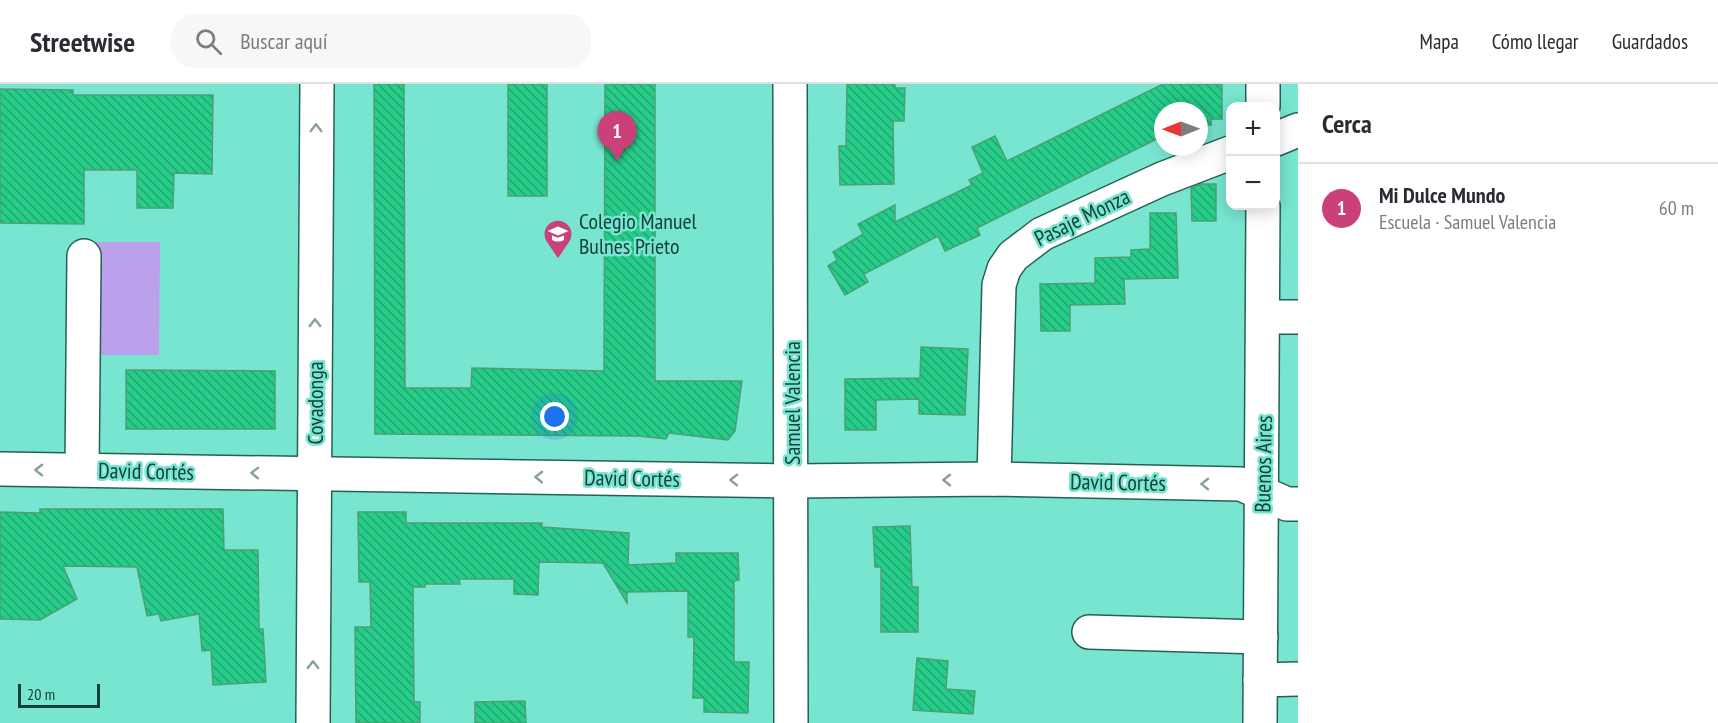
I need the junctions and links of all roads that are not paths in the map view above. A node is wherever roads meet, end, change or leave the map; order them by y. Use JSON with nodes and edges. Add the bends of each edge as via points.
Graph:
{"nodes":[{"id":1,"x":317,"y":84,"type":"edge"},
{"id":2,"x":790,"y":84,"type":"edge"},
{"id":3,"x":1263,"y":84,"type":"edge"},
{"id":4,"x":1263,"y":102,"type":"edge"},
{"id":5,"x":1298,"y":130,"type":"edge"},
{"id":6,"x":1280,"y":136,"type":"edge"},
{"id":7,"x":1226,"y":155,"type":"edge"},
{"id":8,"x":1263,"y":210,"type":"edge"},
{"id":9,"x":84,"y":256,"type":"dead end"},
{"id":10,"x":1264,"y":317,"type":"junction"},
{"id":11,"x":1298,"y":317,"type":"edge"},
{"id":12,"x":0,"y":469,"type":"edge"},
{"id":13,"x":82,"y":470,"type":"junction"},
{"id":14,"x":314,"y":473,"type":"junction"},
{"id":15,"x":994,"y":479,"type":"junction"},
{"id":16,"x":792,"y":481,"type":"junction"},
{"id":17,"x":1262,"y":492,"type":"junction"},
{"id":18,"x":1298,"y":504,"type":"edge"},
{"id":19,"x":1089,"y":632,"type":"dead end"},
{"id":20,"x":1261,"y":637,"type":"junction"},
{"id":21,"x":1298,"y":679,"type":"edge"},
{"id":22,"x":1260,"y":680,"type":"junction"},
{"id":23,"x":313,"y":723,"type":"edge"},
{"id":24,"x":791,"y":723,"type":"edge"},
{"id":25,"x":1260,"y":723,"type":"edge"}],
"edges":[{"from":14,"to":1,"type":"street","name":"Covadonga","one_way":true},
{"from":2,"to":16,"type":"street","name":"Samuel Valencia"},
{"from":3,"to":4,"type":"street"},
{"from":5,"to":6,"type":"street"},
{"from":7,"to":15,"type":"street","name":"Pasaje Monza","via":[[1042,234],[1013,256],[999,285]]},
{"from":8,"to":10,"type":"street","name":"Buenos Aires"},
{"from":9,"to":13,"type":"street"},
{"from":10,"to":11,"type":"street"},
{"from":10,"to":17,"type":"street","name":"Buenos Aires"},
{"from":13,"to":12,"type":"street","name":"David Cortés","one_way":true},
{"from":14,"to":13,"type":"street","name":"David Cortés","one_way":true},
{"from":16,"to":14,"type":"street","name":"David Cortés","one_way":true},
{"from":23,"to":14,"type":"street","name":"Covadonga","one_way":true},
{"from":15,"to":16,"type":"street","name":"David Cortés","one_way":true},
{"from":17,"to":15,"type":"street","name":"David Cortés","one_way":true,"via":[[1241,484]]},
{"from":16,"to":24,"type":"street","name":"Samuel Valencia"},
{"from":17,"to":18,"type":"street","name":"David Cortés","via":[[1287,504]]},
{"from":17,"to":20,"type":"street","name":"Buenos Aires"},
{"from":19,"to":20,"type":"street"},
{"from":20,"to":22,"type":"street","name":"Buenos Aires"},
{"from":21,"to":22,"type":"street"},
{"from":22,"to":25,"type":"street","name":"Buenos Aires"}]}
